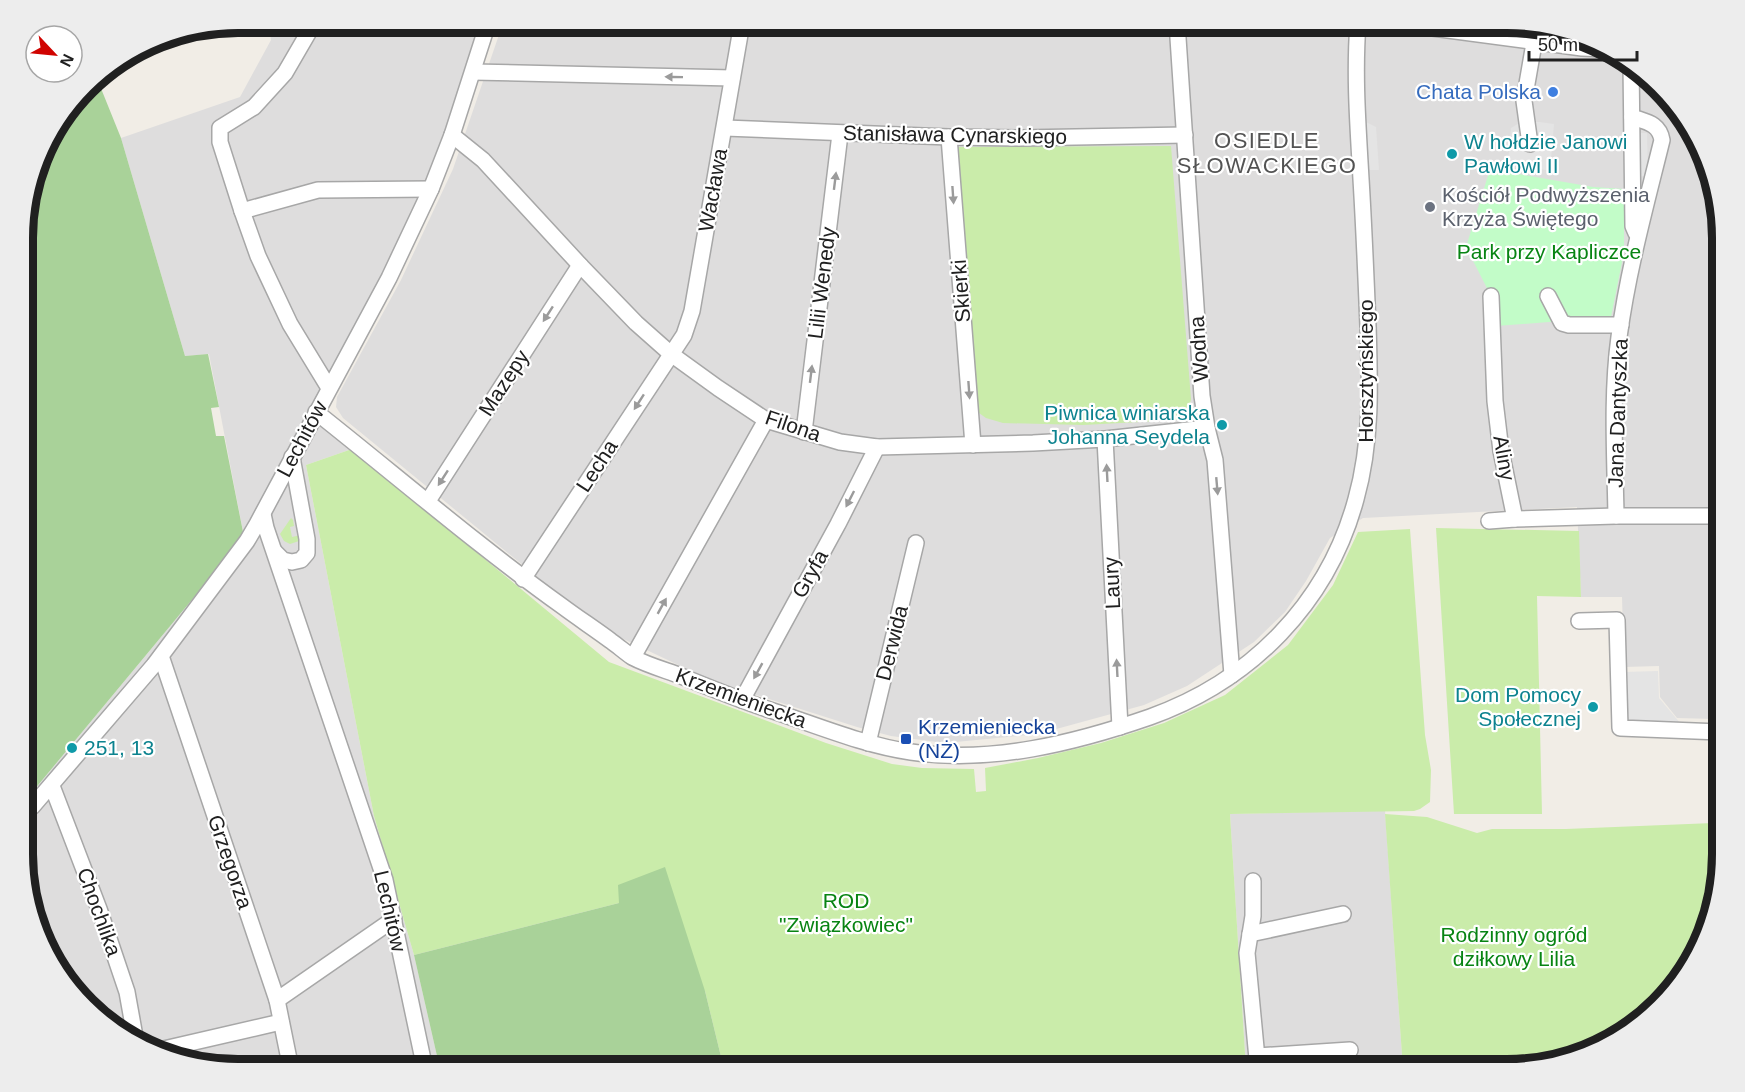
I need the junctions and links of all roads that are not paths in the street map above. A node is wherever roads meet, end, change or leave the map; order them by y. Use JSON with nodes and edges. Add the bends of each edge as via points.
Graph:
{"nodes":[{"id":1,"x":308,"y":33,"type":"edge"},
{"id":2,"x":485,"y":33,"type":"edge"},
{"id":3,"x":740,"y":33,"type":"edge"},
{"id":4,"x":1178,"y":33,"type":"edge"},
{"id":5,"x":1357,"y":33,"type":"edge"},
{"id":6,"x":1536,"y":35,"type":"edge"},
{"id":7,"x":1548,"y":38,"type":"edge"},
{"id":8,"x":1583,"y":48,"type":"edge"},
{"id":9,"x":473,"y":72,"type":"junction"},
{"id":10,"x":1631,"y":74,"type":"edge"},
{"id":11,"x":732,"y":78,"type":"junction"},
{"id":12,"x":1632,"y":117,"type":"junction"},
{"id":13,"x":724,"y":128,"type":"junction"},
{"id":14,"x":840,"y":134,"type":"junction"},
{"id":15,"x":452,"y":135,"type":"junction"},
{"id":16,"x":1185,"y":135,"type":"junction"},
{"id":17,"x":948,"y":137,"type":"junction"},
{"id":18,"x":1530,"y":144,"type":"dead end"},
{"id":19,"x":431,"y":189,"type":"junction"},
{"id":20,"x":242,"y":211,"type":"junction"},
{"id":21,"x":1638,"y":238,"type":"junction"},
{"id":22,"x":580,"y":265,"type":"junction"},
{"id":23,"x":1491,"y":296,"type":"dead end"},
{"id":24,"x":1548,"y":296,"type":"dead end"},
{"id":25,"x":1621,"y":325,"type":"junction"},
{"id":26,"x":671,"y":354,"type":"junction"},
{"id":27,"x":328,"y":388,"type":"junction"},
{"id":28,"x":316,"y":412,"type":"junction"},
{"id":29,"x":766,"y":420,"type":"junction"},
{"id":30,"x":1207,"y":429,"type":"junction"},
{"id":31,"x":804,"y":432,"type":"junction"},
{"id":32,"x":1105,"y":438,"type":"junction"},
{"id":33,"x":973,"y":445,"type":"junction"},
{"id":34,"x":877,"y":447,"type":"junction"},
{"id":35,"x":292,"y":457,"type":"junction"},
{"id":36,"x":428,"y":501,"type":"junction"},
{"id":37,"x":1712,"y":512,"type":"edge"},
{"id":38,"x":263,"y":514,"type":"junction"},
{"id":39,"x":1616,"y":516,"type":"junction"},
{"id":40,"x":1515,"y":519,"type":"junction"},
{"id":41,"x":1489,"y":521,"type":"dead end"},
{"id":42,"x":916,"y":543,"type":"dead end"},
{"id":43,"x":275,"y":552,"type":"junction"},
{"id":44,"x":524,"y":579,"type":"junction"},
{"id":45,"x":1579,"y":621,"type":"dead end"},
{"id":46,"x":161,"y":656,"type":"junction"},
{"id":47,"x":633,"y":657,"type":"junction"},
{"id":48,"x":1232,"y":675,"type":"junction"},
{"id":49,"x":742,"y":700,"type":"junction"},
{"id":50,"x":1120,"y":727,"type":"junction"},
{"id":51,"x":1712,"y":732,"type":"edge"},
{"id":52,"x":868,"y":743,"type":"junction"},
{"id":53,"x":51,"y":786,"type":"junction"},
{"id":54,"x":33,"y":806,"type":"edge"},
{"id":55,"x":1253,"y":881,"type":"dead end"},
{"id":56,"x":1343,"y":914,"type":"dead end"},
{"id":57,"x":394,"y":919,"type":"junction"},
{"id":58,"x":1250,"y":934,"type":"junction"},
{"id":59,"x":277,"y":1000,"type":"junction"},
{"id":60,"x":281,"y":1022,"type":"junction"},
{"id":61,"x":134,"y":1030,"type":"edge"},
{"id":62,"x":171,"y":1047,"type":"edge"},
{"id":63,"x":1350,"y":1050,"type":"dead end"},
{"id":64,"x":289,"y":1059,"type":"edge"},
{"id":65,"x":423,"y":1059,"type":"edge"},
{"id":66,"x":1257,"y":1059,"type":"edge"},
{"id":67,"x":1280,"y":1059,"type":"edge"}],
"edges":[{"from":1,"to":20,"type":"street","via":[[285,73],[254,107],[220,128],[220,142]]},
{"from":2,"to":9,"type":"street","name":"Lechitów"},
{"from":3,"to":11,"type":"street","name":"Wacława"},
{"from":4,"to":16,"type":"street","name":"Wodna"},
{"from":5,"to":48,"type":"street","name":"Horsztyńskiego","via":[[1355,69],[1370,385],[1365,461],[1342,540],[1319,585],[1281,633]]},
{"from":6,"to":18,"type":"street","via":[[1524,101]]},
{"from":7,"to":8,"type":"street"},
{"from":11,"to":9,"type":"street","one_way":true},
{"from":9,"to":15,"type":"street","name":"Lechitów"},
{"from":10,"to":12,"type":"street","name":"Jana Dantyszka"},
{"from":11,"to":13,"type":"street","name":"Wacława"},
{"from":12,"to":21,"type":"street","name":"Jana Dantyszka","via":[[1633,226]]},
{"from":12,"to":21,"type":"street","via":[[1653,125],[1662,140]]},
{"from":13,"to":14,"type":"street","name":"Stanisława Cynarskiego"},
{"from":13,"to":26,"type":"street","name":"Wacława","via":[[692,311],[684,335]]},
{"from":14,"to":17,"type":"street","name":"Stanisława Cynarskiego"},
{"from":31,"to":14,"type":"street","name":"Lilii Wenedy","one_way":true},
{"from":15,"to":19,"type":"street","name":"Lechitów"},
{"from":15,"to":22,"type":"street","name":"Filona","via":[[483,160]]},
{"from":16,"to":17,"type":"street","name":"Stanisława Cynarskiego"},
{"from":16,"to":30,"type":"street","name":"Wodna"},
{"from":17,"to":33,"type":"street","name":"Skierki","one_way":true},
{"from":19,"to":20,"type":"street","via":[[318,190]]},
{"from":19,"to":27,"type":"street","name":"Lechitów","via":[[389,278]]},
{"from":20,"to":27,"type":"street","via":[[290,324]]},
{"from":21,"to":25,"type":"street","name":"Jana Dantyszka"},
{"from":22,"to":26,"type":"street","name":"Filona"},
{"from":22,"to":36,"type":"street","name":"Mazepy","one_way":true},
{"from":23,"to":40,"type":"street","name":"Aliny","via":[[1495,401]]},
{"from":24,"to":25,"type":"street","via":[[1562,323]]},
{"from":25,"to":39,"type":"street","name":"Jana Dantyszka","via":[[1616,372]]},
{"from":26,"to":29,"type":"street","name":"Filona"},
{"from":26,"to":44,"type":"street","name":"Lecha","one_way":true},
{"from":27,"to":28,"type":"street","name":"Lechitów"},
{"from":28,"to":35,"type":"street","name":"Lechitów"},
{"from":28,"to":36,"type":"street","name":"Krzemieniecka"},
{"from":29,"to":31,"type":"street","name":"Filona"},
{"from":47,"to":29,"type":"street","one_way":true},
{"from":30,"to":32,"type":"street","name":"Filona"},
{"from":30,"to":48,"type":"street","name":"Wodna","one_way":true,"via":[[1215,460]]},
{"from":31,"to":34,"type":"street","name":"Filona"},
{"from":32,"to":33,"type":"street","name":"Filona"},
{"from":50,"to":32,"type":"street","name":"Laury","one_way":true},
{"from":33,"to":34,"type":"street","name":"Filona"},
{"from":34,"to":49,"type":"street","name":"Gryfa","one_way":true},
{"from":35,"to":38,"type":"street","name":"Lechitów"},
{"from":35,"to":43,"type":"street","via":[[308,539],[307,553],[292,562]]},
{"from":36,"to":44,"type":"street","name":"Krzemieniecka"},
{"from":37,"to":39,"type":"street","name":"Jana Dantyszka"},
{"from":38,"to":43,"type":"street","name":"Lechitów"},
{"from":38,"to":46,"type":"street","name":"Lechitów"},
{"from":39,"to":40,"type":"street"},
{"from":40,"to":41,"type":"street"},
{"from":42,"to":52,"type":"street","name":"Derwida"},
{"from":43,"to":57,"type":"street","name":"Lechitów","via":[[385,880]]},
{"from":44,"to":47,"type":"street","name":"Krzemieniecka"},
{"from":45,"to":51,"type":"street","via":[[1617,620],[1620,728]]},
{"from":46,"to":53,"type":"street","name":"Lechitów"},
{"from":46,"to":59,"type":"street","name":"Grzegorza"},
{"from":47,"to":49,"type":"street","name":"Krzemieniecka"},
{"from":48,"to":50,"type":"street","name":"Krzemieniecka","via":[[1179,705]]},
{"from":49,"to":52,"type":"street","name":"Krzemieniecka"},
{"from":50,"to":52,"type":"street","name":"Krzemieniecka","via":[[1050,745],[979,754],[910,752]]},
{"from":53,"to":54,"type":"street","name":"Lechitów"},
{"from":53,"to":61,"type":"street","name":"Chochlika","via":[[99,909],[127,992]]},
{"from":55,"to":58,"type":"street"},
{"from":56,"to":58,"type":"street"},
{"from":57,"to":59,"type":"street"},
{"from":57,"to":65,"type":"street","name":"Lechitów"},
{"from":58,"to":66,"type":"street","via":[[1247,953]]},
{"from":59,"to":60,"type":"street","name":"Grzegorza"},
{"from":60,"to":62,"type":"street"},
{"from":60,"to":64,"type":"street","name":"Grzegorza"},
{"from":63,"to":67,"type":"street"}]}
